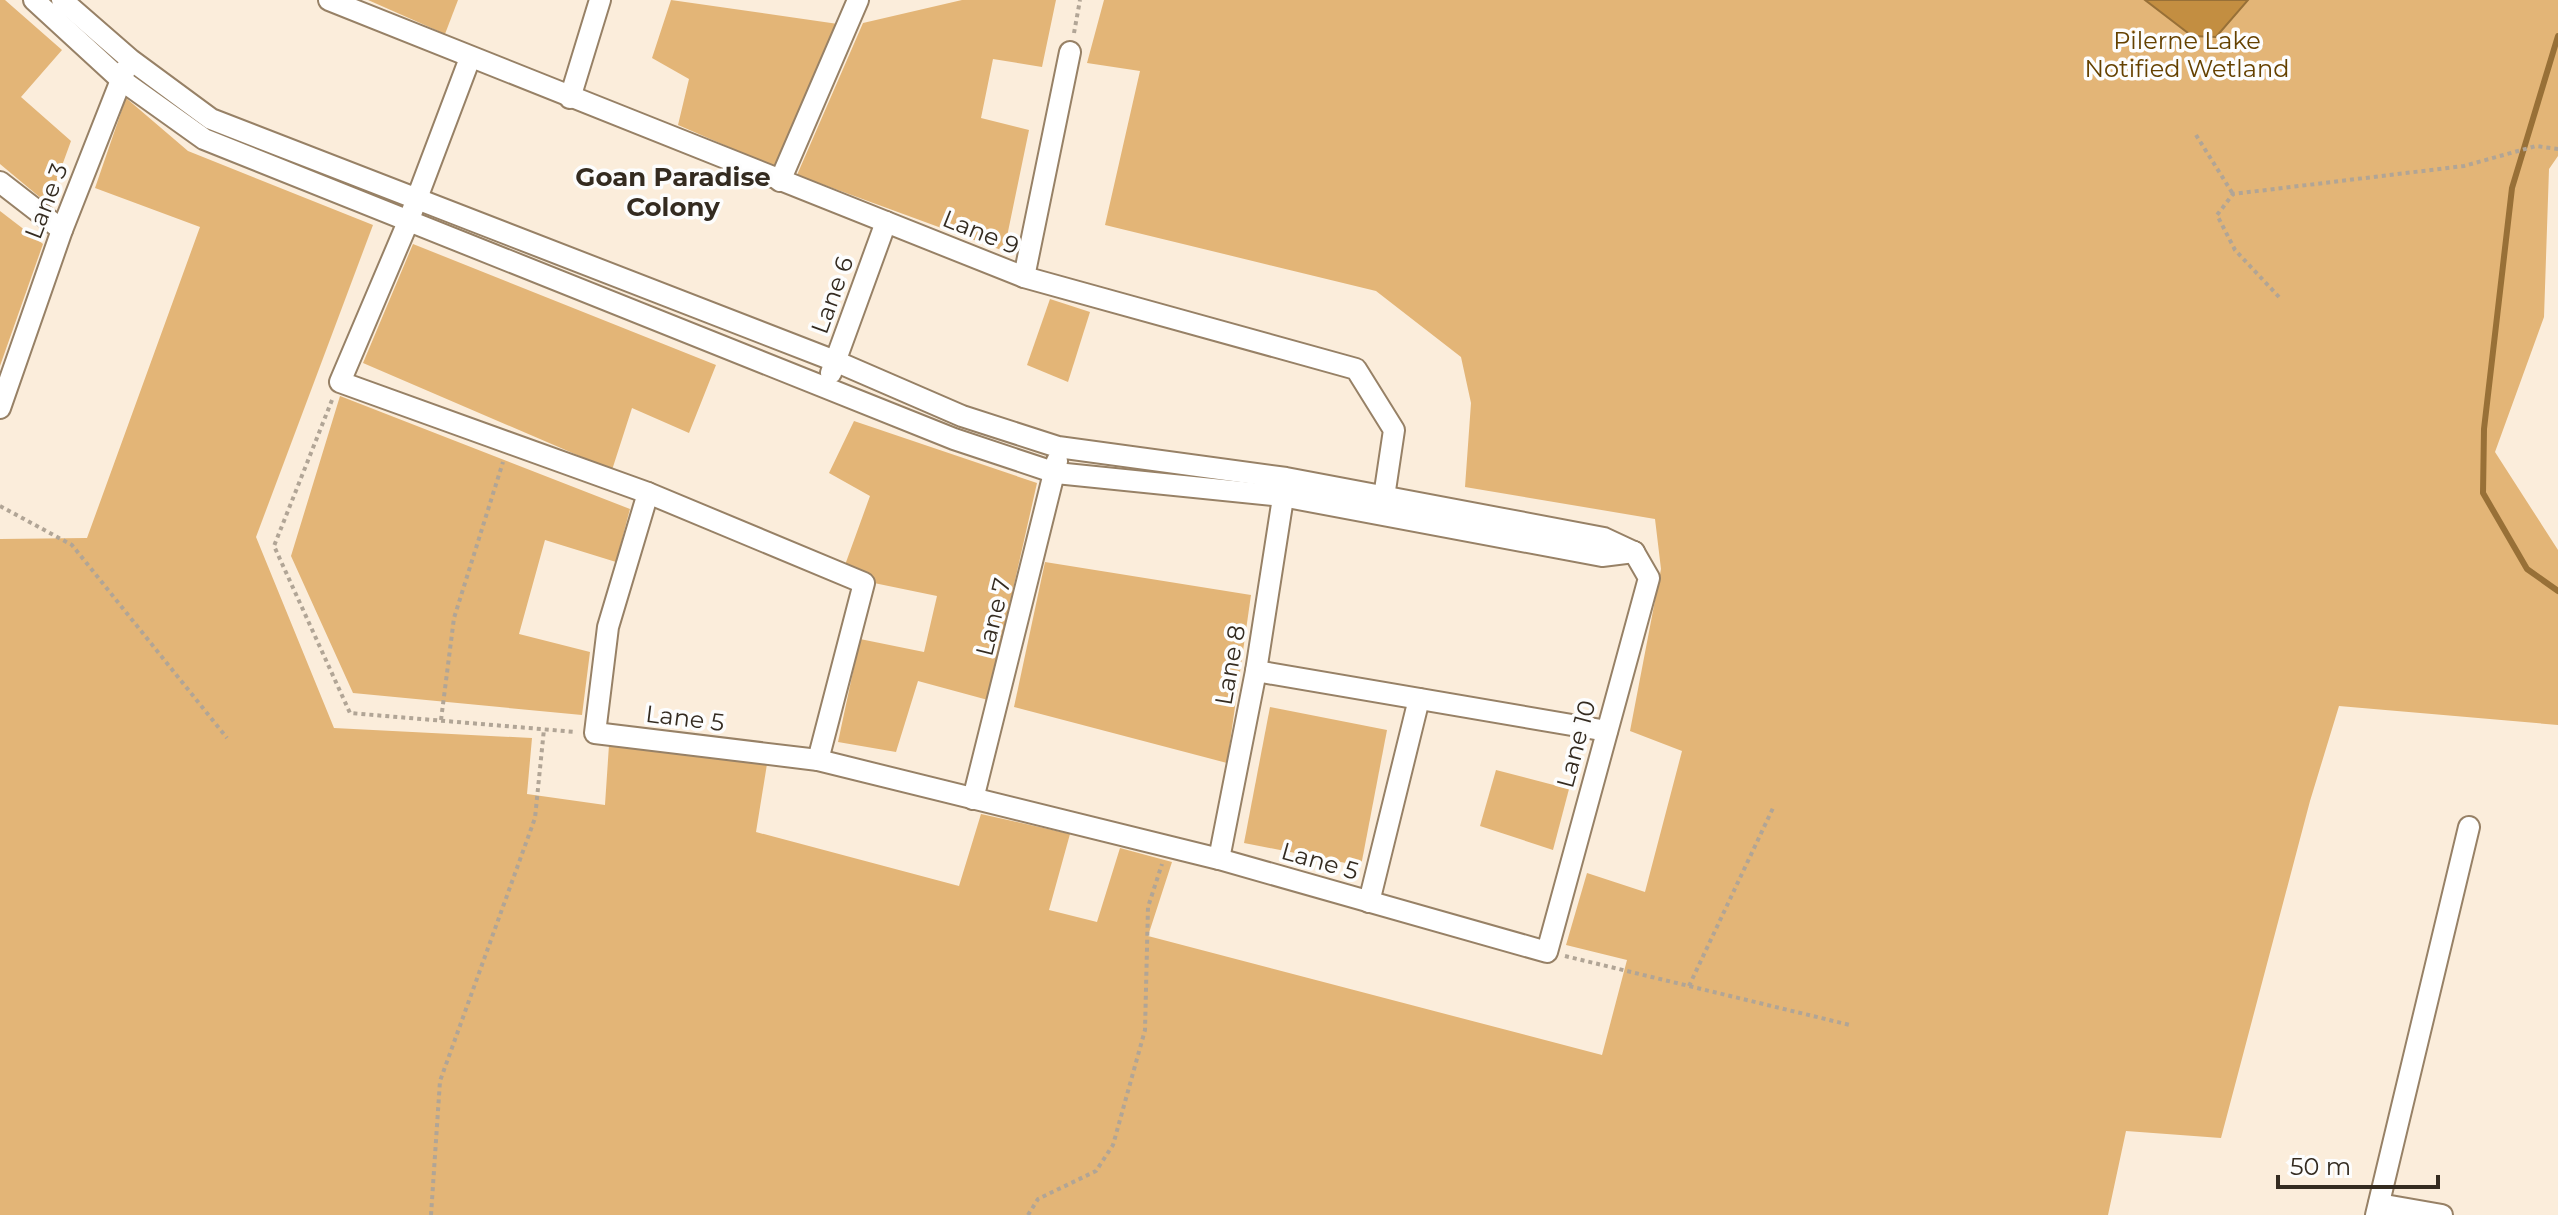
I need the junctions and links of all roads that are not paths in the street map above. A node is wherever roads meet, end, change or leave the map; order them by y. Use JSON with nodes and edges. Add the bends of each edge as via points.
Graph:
{"nodes":[{"id":1,"x":34,"y":0,"type":"edge"},
{"id":2,"x":62,"y":0,"type":"edge"},
{"id":3,"x":329,"y":0,"type":"edge"},
{"id":4,"x":600,"y":0,"type":"edge"},
{"id":5,"x":858,"y":0,"type":"edge"},
{"id":6,"x":1070,"y":52,"type":"road end"},
{"id":7,"x":470,"y":58,"type":"junction"},
{"id":8,"x":131,"y":60,"type":"junction"},
{"id":9,"x":120,"y":79,"type":"junction"},
{"id":10,"x":570,"y":98,"type":"junction"},
{"id":11,"x":780,"y":181,"type":"junction"},
{"id":12,"x":0,"y":182,"type":"edge"},
{"id":13,"x":417,"y":199,"type":"junction"},
{"id":14,"x":408,"y":222,"type":"junction"},
{"id":15,"x":886,"y":222,"type":"junction"},
{"id":16,"x":62,"y":230,"type":"junction"},
{"id":17,"x":1024,"y":277,"type":"junction"},
{"id":18,"x":835,"y":361,"type":"junction"},
{"id":19,"x":827,"y":385,"type":"junction"},
{"id":20,"x":0,"y":408,"type":"edge"},
{"id":21,"x":1058,"y":447,"type":"junction"},
{"id":22,"x":1056,"y":473,"type":"junction"},
{"id":23,"x":1284,"y":487,"type":"junction"},
{"id":24,"x":648,"y":493,"type":"junction"},
{"id":25,"x":1384,"y":497,"type":"junction"},
{"id":26,"x":1634,"y":552,"type":"junction"},
{"id":27,"x":1256,"y":671,"type":"junction"},
{"id":28,"x":1419,"y":699,"type":"junction"},
{"id":29,"x":1607,"y":731,"type":"junction"},
{"id":30,"x":818,"y":760,"type":"junction"},
{"id":31,"x":973,"y":799,"type":"junction"},
{"id":32,"x":2469,"y":827,"type":"dead end"},
{"id":33,"x":1219,"y":859,"type":"junction"},
{"id":34,"x":1369,"y":902,"type":"junction"},
{"id":35,"x":1547,"y":952,"type":"joint"},
{"id":36,"x":2377,"y":1209,"type":"edge"},
{"id":37,"x":2442,"y":1215,"type":"edge"}],
"edges":[{"from":1,"to":9,"type":"street"},
{"from":2,"to":8,"type":"street"},
{"from":3,"to":7,"type":"street","name":"Lane 9"},
{"from":4,"to":10,"type":"street"},
{"from":5,"to":11,"type":"street"},
{"from":6,"to":17,"type":"street"},
{"from":7,"to":10,"type":"street","name":"Lane 9"},
{"from":7,"to":13,"type":"street"},
{"from":8,"to":9,"type":"street","name":"Lane 3"},
{"from":8,"to":13,"type":"street","via":[[211,119]]},
{"from":9,"to":14,"type":"street","via":[[204,139]]},
{"from":9,"to":16,"type":"street","name":"Lane 3"},
{"from":10,"to":11,"type":"street","name":"Lane 9"},
{"from":11,"to":15,"type":"street","name":"Lane 9"},
{"from":12,"to":16,"type":"street"},
{"from":13,"to":14,"type":"street"},
{"from":13,"to":18,"type":"street"},
{"from":14,"to":19,"type":"street"},
{"from":14,"to":24,"type":"street","via":[[340,382]]},
{"from":15,"to":17,"type":"street","name":"Lane 9"},
{"from":15,"to":18,"type":"street","name":"Lane 6"},
{"from":16,"to":20,"type":"street","name":"Lane 3"},
{"from":17,"to":25,"type":"street","name":"Lane 9","via":[[1356,369],[1394,430]]},
{"from":18,"to":19,"type":"street","name":"Lane 6"},
{"from":18,"to":21,"type":"street","via":[[962,416]]},
{"from":19,"to":22,"type":"street","via":[[954,439]]},
{"from":21,"to":22,"type":"street","name":"Lane 7"},
{"from":21,"to":23,"type":"street"},
{"from":22,"to":23,"type":"street"},
{"from":22,"to":31,"type":"street","name":"Lane 7"},
{"from":23,"to":25,"type":"street"},
{"from":23,"to":26,"type":"street","via":[[1602,556]]},
{"from":23,"to":27,"type":"street","name":"Lane 8"},
{"from":24,"to":30,"type":"street","via":[[864,583]]},
{"from":24,"to":30,"type":"street","name":"Lane 5","via":[[608,627],[595,733]]},
{"from":25,"to":26,"type":"street","via":[[1604,538]]},
{"from":26,"to":29,"type":"street","name":"Lane 10","via":[[1649,578]]},
{"from":27,"to":28,"type":"street"},
{"from":27,"to":33,"type":"street","name":"Lane 8"},
{"from":28,"to":29,"type":"street"},
{"from":28,"to":34,"type":"street"},
{"from":29,"to":35,"type":"street","name":"Lane 10"},
{"from":30,"to":31,"type":"street","name":"Lane 5"},
{"from":31,"to":33,"type":"street","name":"Lane 5"},
{"from":32,"to":36,"type":"street"},
{"from":33,"to":34,"type":"street","name":"Lane 5"},
{"from":34,"to":35,"type":"street","name":"Lane 5"},
{"from":36,"to":37,"type":"street"}]}
